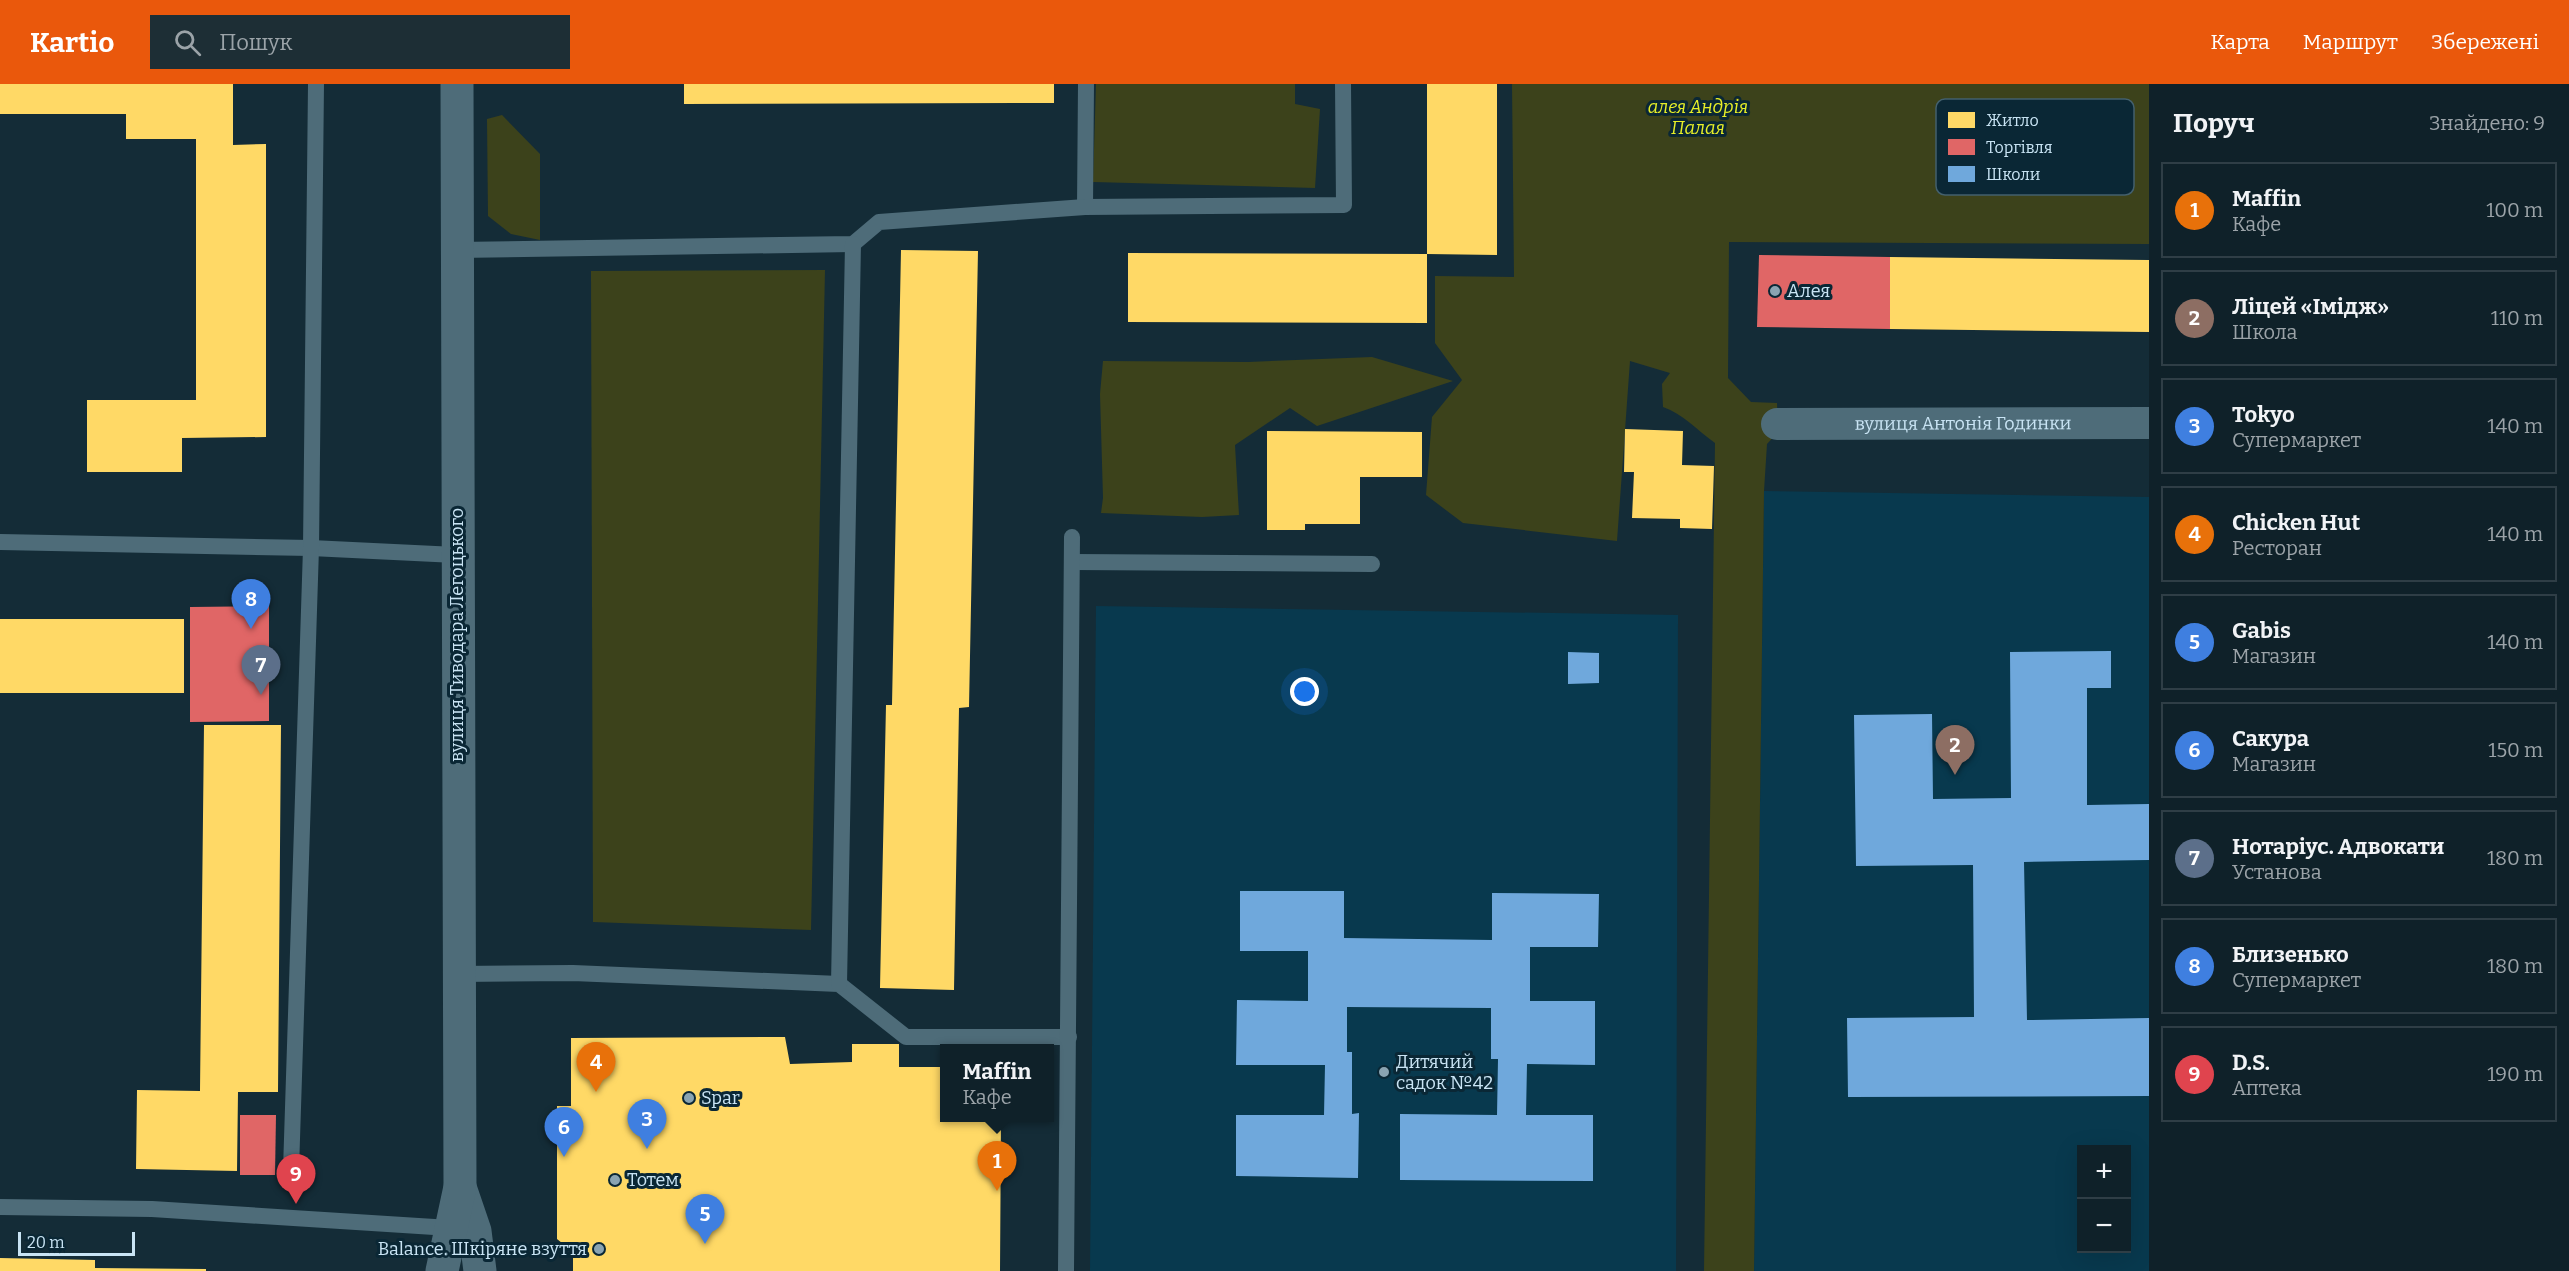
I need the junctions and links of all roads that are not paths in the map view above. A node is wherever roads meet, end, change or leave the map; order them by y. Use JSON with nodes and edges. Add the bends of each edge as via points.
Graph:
{"nodes":[{"id":1,"x":316,"y":84,"type":"edge"},
{"id":2,"x":457,"y":84,"type":"edge"},
{"id":3,"x":1086,"y":84,"type":"edge"},
{"id":4,"x":1343,"y":84,"type":"edge"},
{"id":5,"x":1085,"y":207,"type":"junction"},
{"id":6,"x":853,"y":244,"type":"junction"},
{"id":7,"x":456,"y":250,"type":"junction"},
{"id":8,"x":2149,"y":423,"type":"edge"},
{"id":9,"x":1777,"y":424,"type":"dead end"},
{"id":10,"x":1072,"y":537,"type":"dead end"},
{"id":11,"x":0,"y":542,"type":"edge"},
{"id":12,"x":311,"y":548,"type":"junction"},
{"id":13,"x":456,"y":555,"type":"junction"},
{"id":14,"x":1073,"y":562,"type":"junction"},
{"id":15,"x":1372,"y":564,"type":"dead end"},
{"id":16,"x":458,"y":974,"type":"junction"},
{"id":17,"x":839,"y":984,"type":"junction"},
{"id":18,"x":1069,"y":1037,"type":"junction"},
{"id":19,"x":291,"y":1170,"type":"dead end"},
{"id":20,"x":460,"y":1187,"type":"junction"},
{"id":21,"x":0,"y":1207,"type":"edge"},
{"id":22,"x":450,"y":1228,"type":"junction"},
{"id":23,"x":442,"y":1271,"type":"edge"},
{"id":24,"x":480,"y":1271,"type":"edge"},
{"id":25,"x":1065,"y":1271,"type":"edge"}],
"edges":[{"from":1,"to":12,"type":"lane"},
{"from":2,"to":7,"type":"street","name":"вулиця Тиводара Легоцького"},
{"from":3,"to":5,"type":"lane"},
{"from":4,"to":5,"type":"lane","via":[[1344,205]]},
{"from":5,"to":6,"type":"lane","via":[[879,222]]},
{"from":6,"to":7,"type":"lane"},
{"from":6,"to":17,"type":"lane"},
{"from":7,"to":13,"type":"street","name":"вулиця Тиводара Легоцького"},
{"from":8,"to":9,"type":"street","name":"вулиця Антонія Годинки"},
{"from":10,"to":14,"type":"lane"},
{"from":11,"to":12,"type":"lane"},
{"from":12,"to":13,"type":"lane"},
{"from":12,"to":19,"type":"lane"},
{"from":13,"to":16,"type":"street","name":"вулиця Тиводара Легоцького"},
{"from":14,"to":15,"type":"lane"},
{"from":14,"to":18,"type":"lane"},
{"from":16,"to":17,"type":"lane","via":[[573,973]]},
{"from":16,"to":20,"type":"street","name":"вулиця Тиводара Легоцького"},
{"from":17,"to":18,"type":"lane","via":[[906,1037]]},
{"from":18,"to":25,"type":"lane"},
{"from":20,"to":22,"type":"street","name":"вулиця Тиводара Легоцького"},
{"from":20,"to":24,"type":"street","name":"вулиця Тиводара Легоцького","via":[[475,1231]]},
{"from":21,"to":22,"type":"lane","via":[[152,1209]]},
{"from":22,"to":23,"type":"street","name":"вулиця Тиводара Легоцького"}]}
